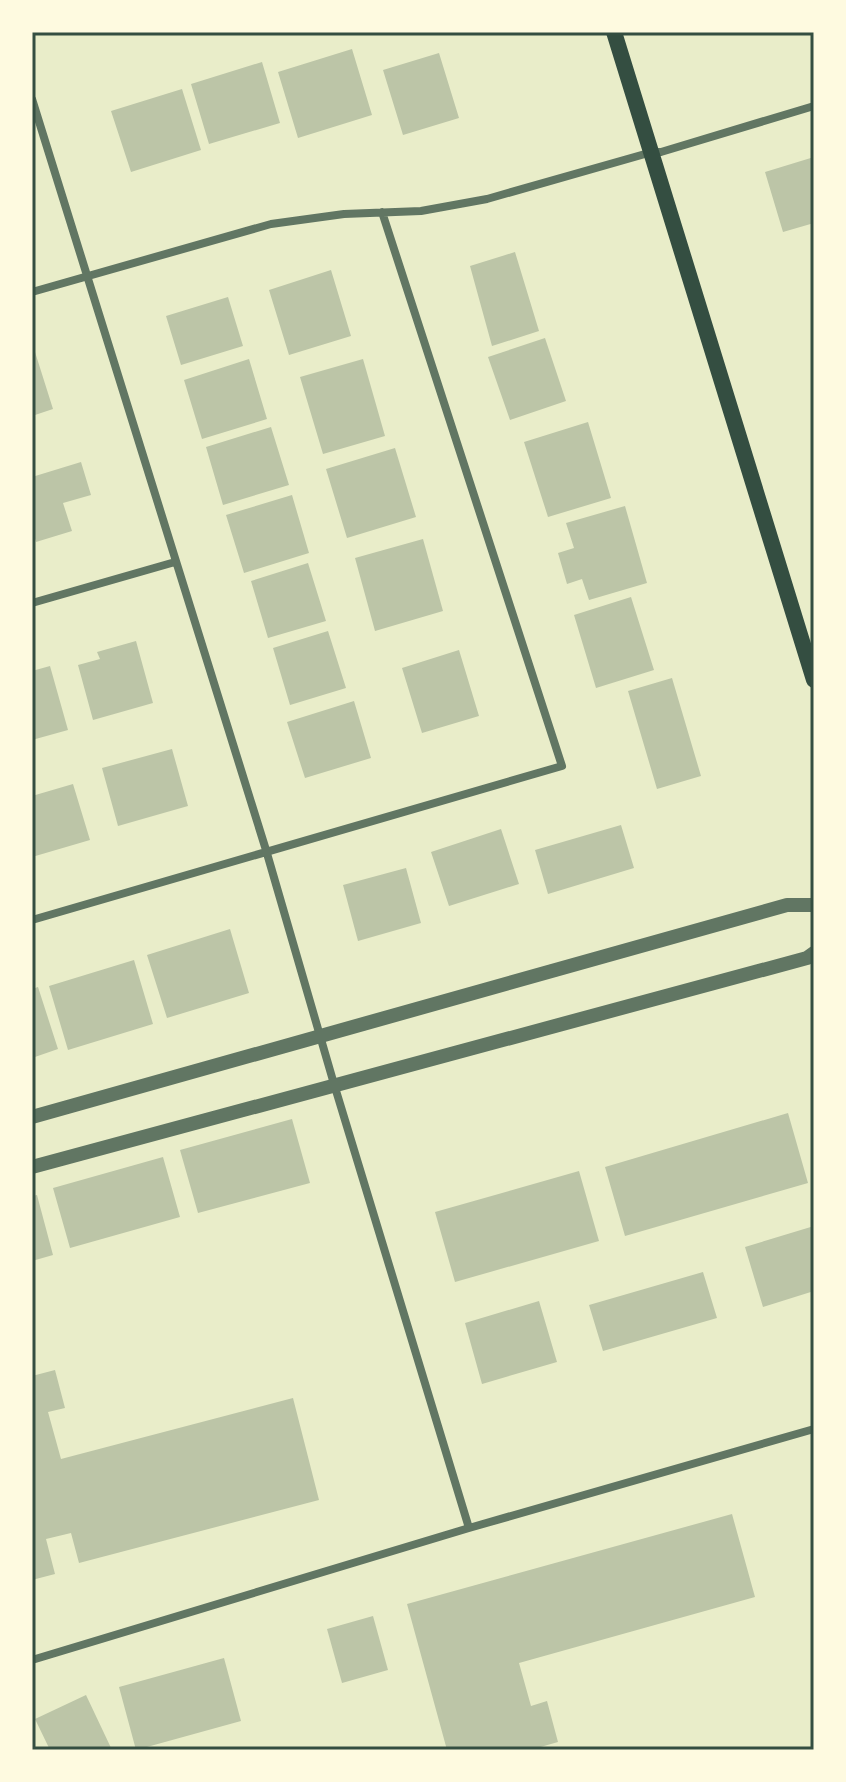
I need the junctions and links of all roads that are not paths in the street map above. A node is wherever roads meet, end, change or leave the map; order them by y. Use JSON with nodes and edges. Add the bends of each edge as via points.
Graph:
{"nodes":[{"id":1,"x":614,"y":32,"type":"edge"},
{"id":2,"x":32,"y":99,"type":"edge"},
{"id":3,"x":814,"y":106,"type":"edge"},
{"id":4,"x":652,"y":152,"type":"junction"},
{"id":5,"x":382,"y":212,"type":"junction"},
{"id":6,"x":87,"y":276,"type":"junction"},
{"id":7,"x":32,"y":292,"type":"edge"},
{"id":8,"x":175,"y":562,"type":"junction"},
{"id":9,"x":32,"y":603,"type":"edge"},
{"id":10,"x":814,"y":680,"type":"edge"},
{"id":11,"x":266,"y":850,"type":"junction"},
{"id":12,"x":814,"y":905,"type":"edge"},
{"id":13,"x":32,"y":920,"type":"edge"},
{"id":14,"x":814,"y":953,"type":"edge"},
{"id":15,"x":320,"y":1037,"type":"junction"},
{"id":16,"x":334,"y":1084,"type":"junction"},
{"id":17,"x":32,"y":1117,"type":"edge"},
{"id":18,"x":32,"y":1167,"type":"edge"},
{"id":19,"x":814,"y":1429,"type":"edge"},
{"id":20,"x":469,"y":1528,"type":"junction"},
{"id":21,"x":32,"y":1660,"type":"edge"}],
"edges":[{"from":1,"to":4,"type":"main road"},
{"from":2,"to":6,"type":"street"},
{"from":3,"to":4,"type":"street"},
{"from":4,"to":5,"type":"street","via":[[487,199]]},
{"from":4,"to":10,"type":"main road"},
{"from":5,"to":6,"type":"street","via":[[271,224]]},
{"from":5,"to":11,"type":"street","via":[[562,766]]},
{"from":6,"to":7,"type":"street"},
{"from":6,"to":8,"type":"street"},
{"from":8,"to":9,"type":"street"},
{"from":8,"to":11,"type":"street"},
{"from":11,"to":13,"type":"street"},
{"from":11,"to":15,"type":"street"},
{"from":12,"to":15,"type":"street","via":[[787,905]]},
{"from":14,"to":16,"type":"street"},
{"from":15,"to":16,"type":"street"},
{"from":15,"to":17,"type":"street"},
{"from":16,"to":18,"type":"street"},
{"from":16,"to":20,"type":"street"},
{"from":19,"to":20,"type":"street"},
{"from":20,"to":21,"type":"street"}]}
